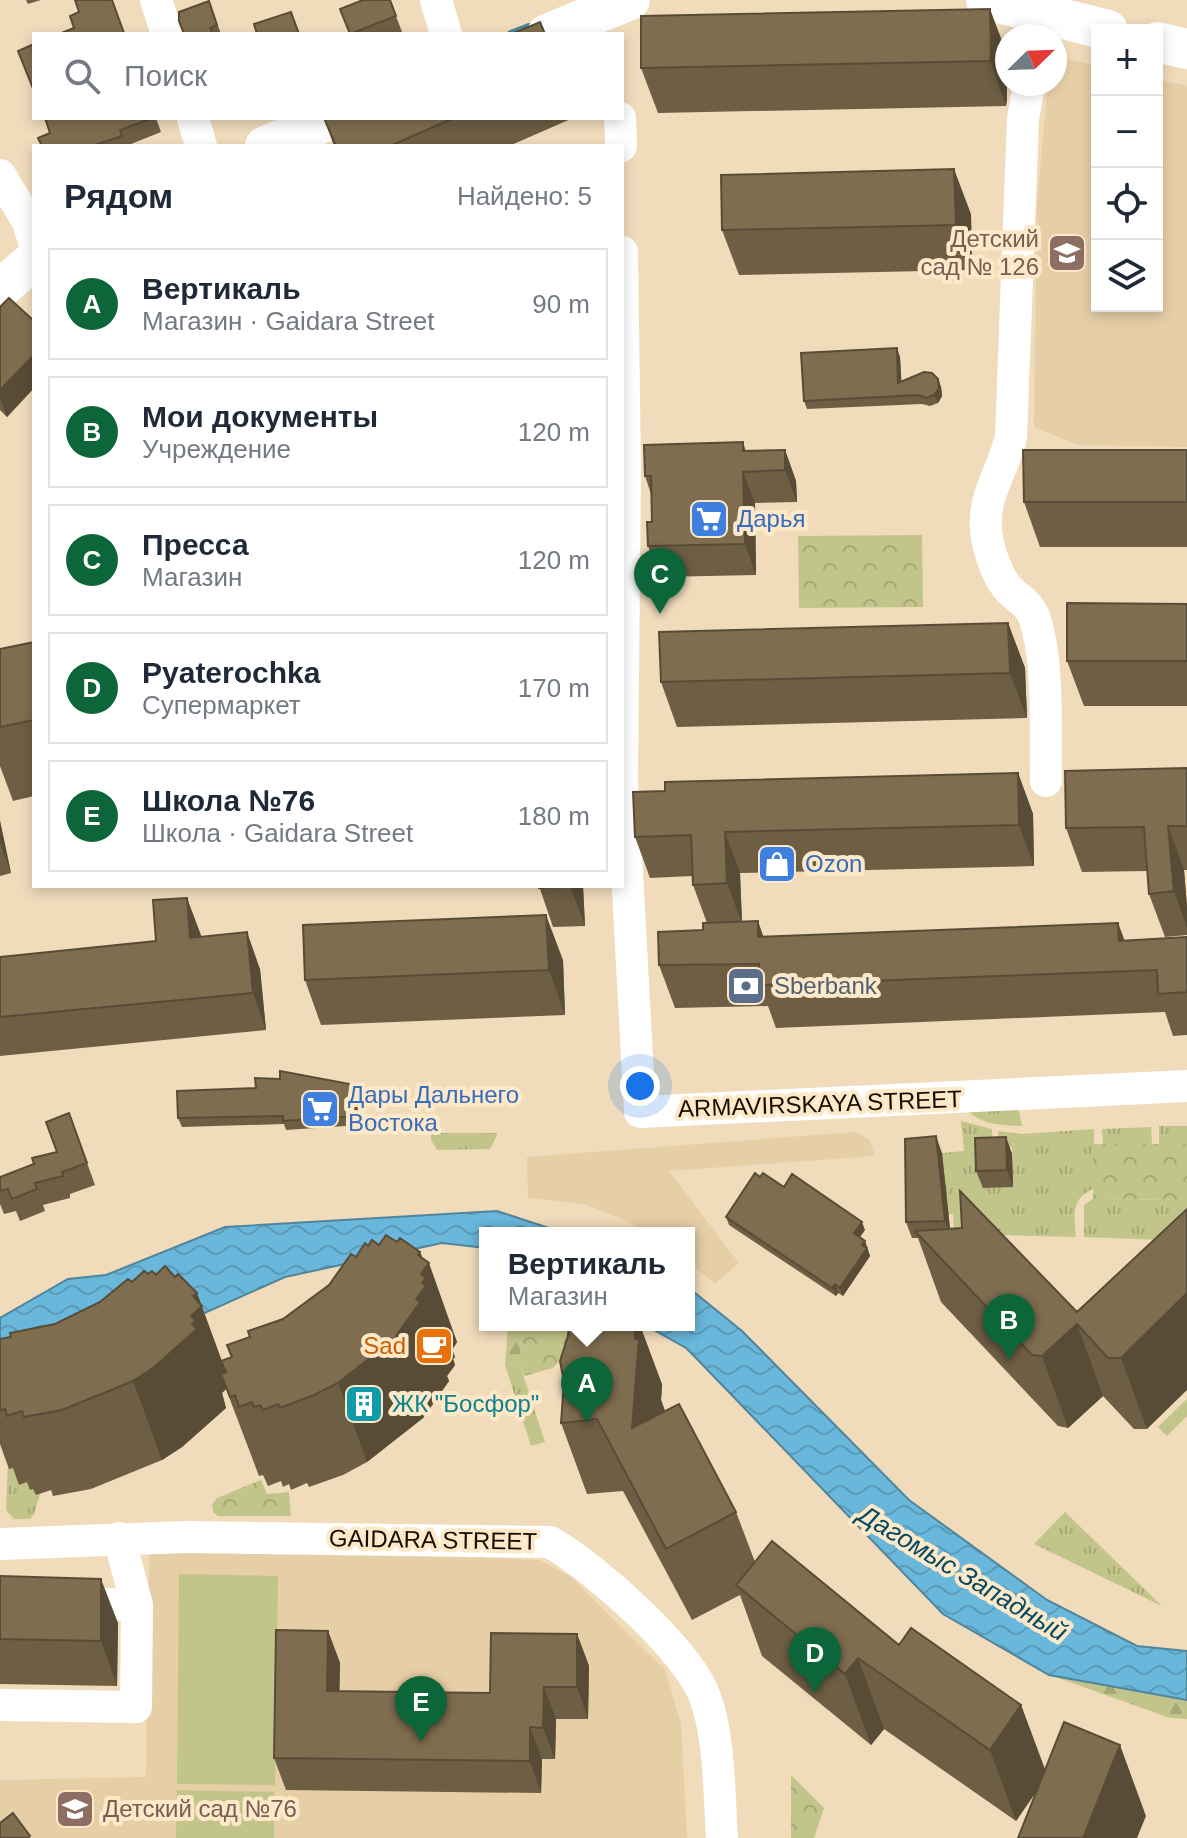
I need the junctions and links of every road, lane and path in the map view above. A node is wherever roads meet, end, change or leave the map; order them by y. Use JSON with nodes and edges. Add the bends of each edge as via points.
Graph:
{"nodes":[{"id":1,"x":156,"y":0,"type":"edge"},
{"id":2,"x":436,"y":0,"type":"edge"},
{"id":3,"x":986,"y":0,"type":"edge"},
{"id":4,"x":621,"y":14,"type":"edge"},
{"id":5,"x":1039,"y":24,"type":"edge"},
{"id":6,"x":1067,"y":26,"type":"edge"},
{"id":7,"x":1091,"y":29,"type":"edge"},
{"id":8,"x":166,"y":32,"type":"edge"},
{"id":9,"x":445,"y":32,"type":"edge"},
{"id":10,"x":554,"y":32,"type":"edge"},
{"id":11,"x":1163,"y":43,"type":"edge"},
{"id":12,"x":1187,"y":49,"type":"edge"},
{"id":13,"x":1027,"y":96,"type":"edge"},
{"id":14,"x":194,"y":120,"type":"edge"},
{"id":15,"x":330,"y":120,"type":"edge"},
{"id":16,"x":620,"y":120,"type":"edge"},
{"id":17,"x":200,"y":144,"type":"edge"},
{"id":18,"x":270,"y":144,"type":"edge"},
{"id":19,"x":621,"y":144,"type":"edge"},
{"id":20,"x":0,"y":175,"type":"edge"},
{"id":21,"x":32,"y":235,"type":"edge"},
{"id":22,"x":32,"y":262,"type":"edge"},
{"id":23,"x":0,"y":289,"type":"edge"},
{"id":24,"x":624,"y":397,"type":"edge"},
{"id":25,"x":624,"y":573,"type":"edge"},
{"id":26,"x":1046,"y":781,"type":"dead end"},
{"id":27,"x":624,"y":817,"type":"edge"},
{"id":28,"x":1187,"y":1086,"type":"edge"},
{"id":29,"x":119,"y":1538,"type":"junction"},
{"id":30,"x":0,"y":1544,"type":"edge"},
{"id":31,"x":0,"y":1601,"type":"edge"},
{"id":32,"x":137,"y":1605,"type":"junction"},
{"id":33,"x":0,"y":1705,"type":"edge"},
{"id":34,"x":722,"y":1838,"type":"edge"}],
"edges":[{"from":1,"to":8,"type":"street"},
{"from":2,"to":9,"type":"street"},
{"from":3,"to":5,"type":"main road"},
{"from":4,"to":10,"type":"main road"},
{"from":6,"to":7,"type":"main road"},
{"from":11,"to":12,"type":"main road"},
{"from":13,"to":26,"type":"street","via":[[1011,436],[989,491],[986,528],[1006,586],[1030,606],[1036,621],[1042,652]]},
{"from":14,"to":17,"type":"street"},
{"from":15,"to":18,"type":"main road"},
{"from":16,"to":19,"type":"street"},
{"from":20,"to":21,"type":"street"},
{"from":22,"to":23,"type":"main road"},
{"from":24,"to":25,"type":"street","name":"ARMAVIRSKAYA STREET"},
{"from":27,"to":28,"type":"street","name":"ARMAVIRSKAYA STREET","via":[[640,1112]]},
{"from":29,"to":30,"type":"street","name":"GAIDARA STREET"},
{"from":29,"to":32,"type":"street"},
{"from":29,"to":34,"type":"street","name":"GAIDARA STREET","via":[[550,1542],[579,1559],[673,1647],[699,1683],[712,1724]]},
{"from":31,"to":32,"type":"street"},
{"from":32,"to":33,"type":"street","via":[[136,1707]]}]}
